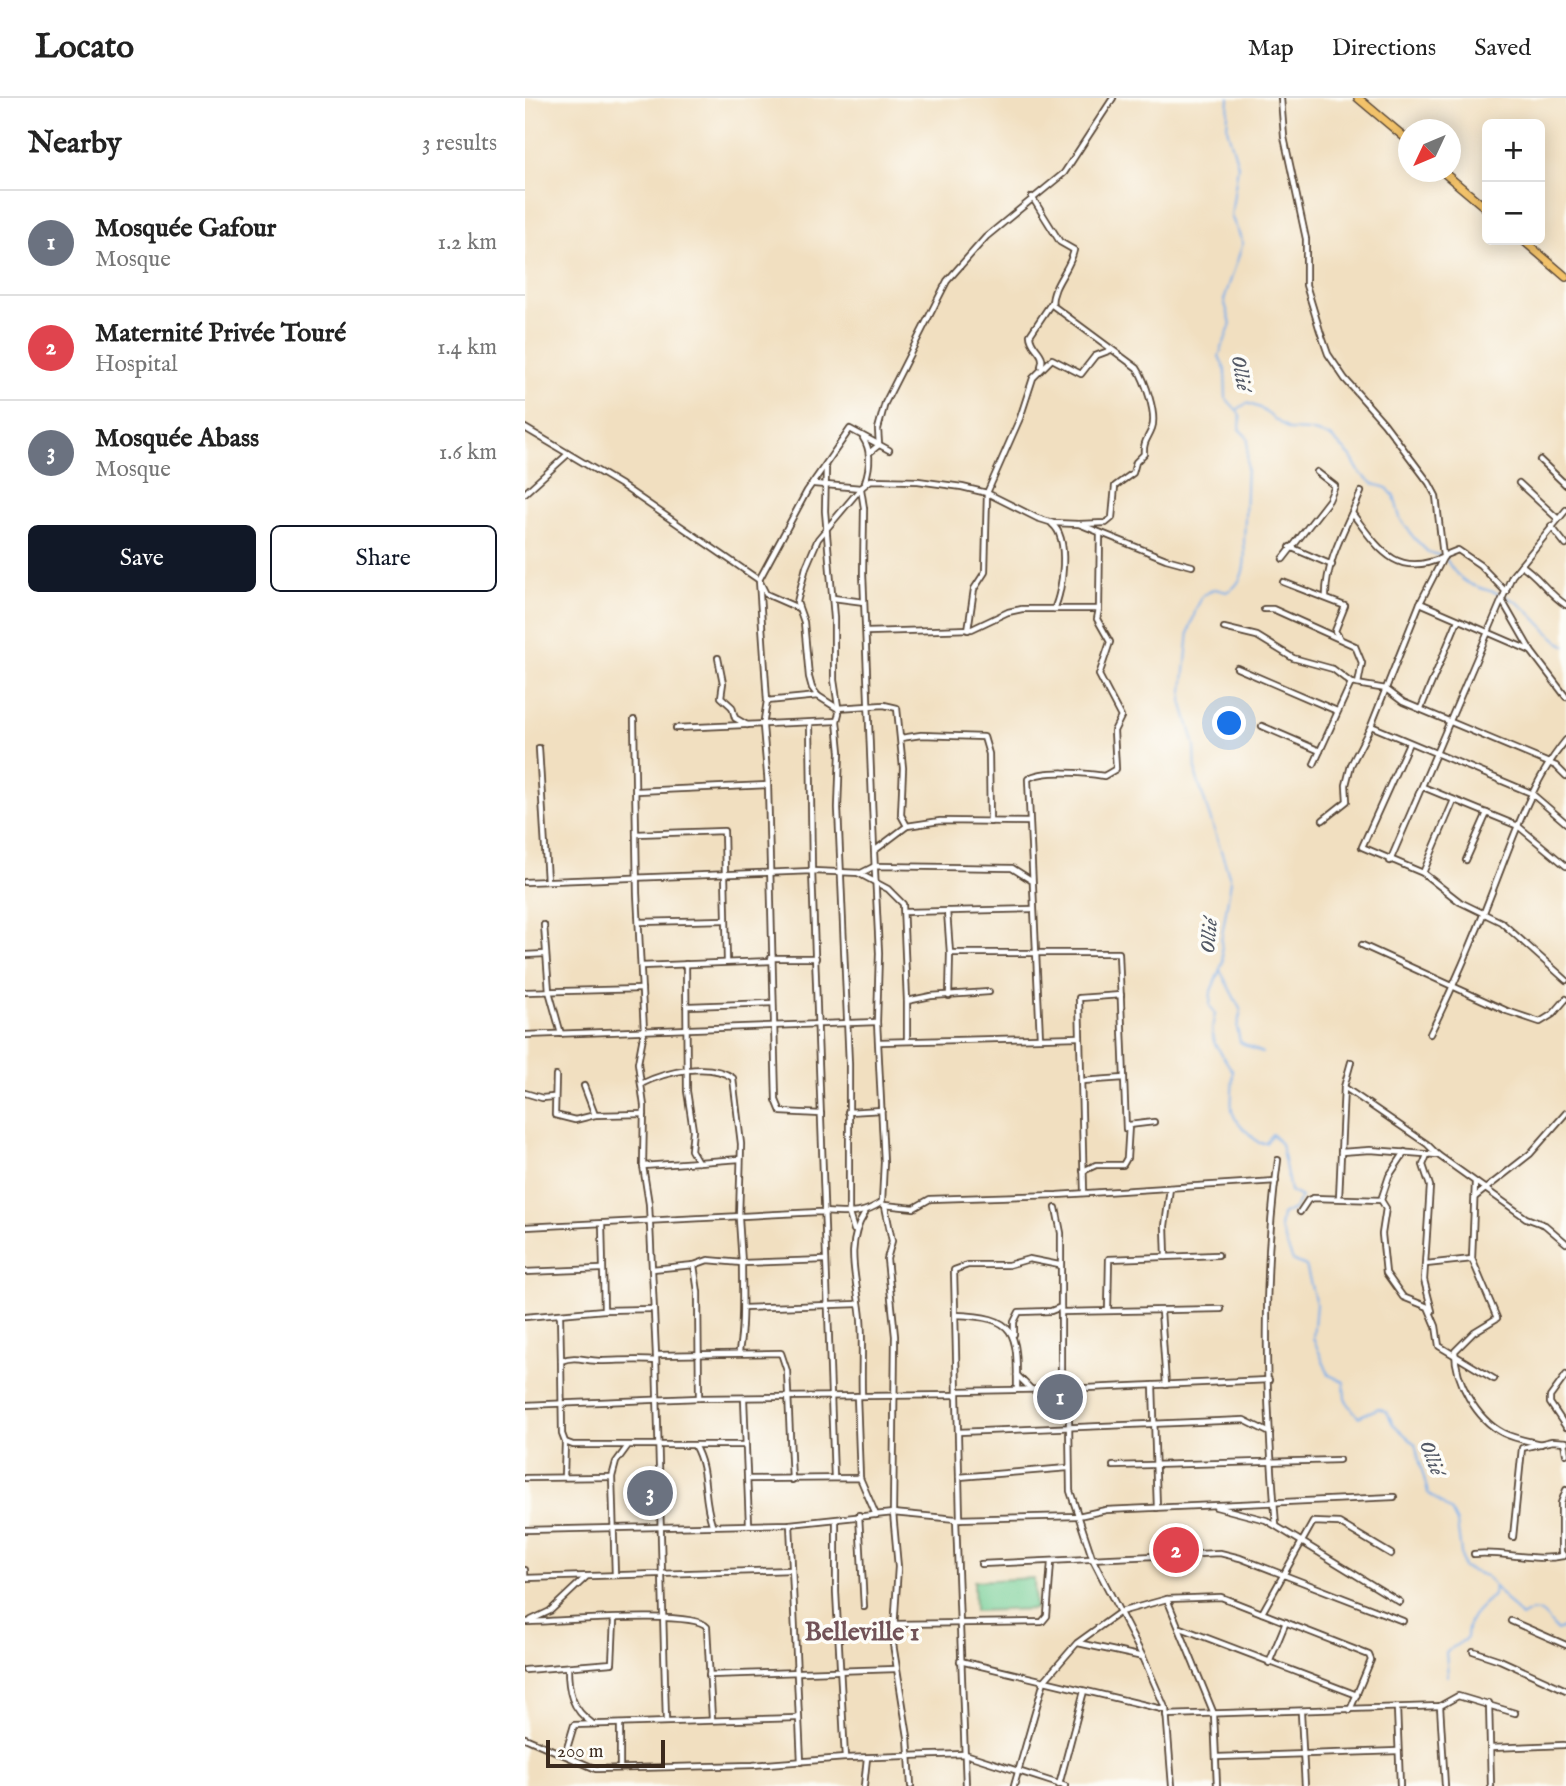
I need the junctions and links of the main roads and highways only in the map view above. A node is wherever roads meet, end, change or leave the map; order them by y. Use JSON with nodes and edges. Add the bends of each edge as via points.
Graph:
{"nodes":[{"id":1,"x":1358,"y":98,"type":"edge"},
{"id":2,"x":1398,"y":132,"type":"edge"},
{"id":3,"x":1455,"y":182,"type":"edge"},
{"id":4,"x":1482,"y":205,"type":"edge"},
{"id":5,"x":1529,"y":245,"type":"edge"},
{"id":6,"x":1566,"y":277,"type":"edge"}],
"edges":[{"from":1,"to":2,"type":"main road"},
{"from":3,"to":4,"type":"main road"},
{"from":5,"to":6,"type":"main road"}]}
